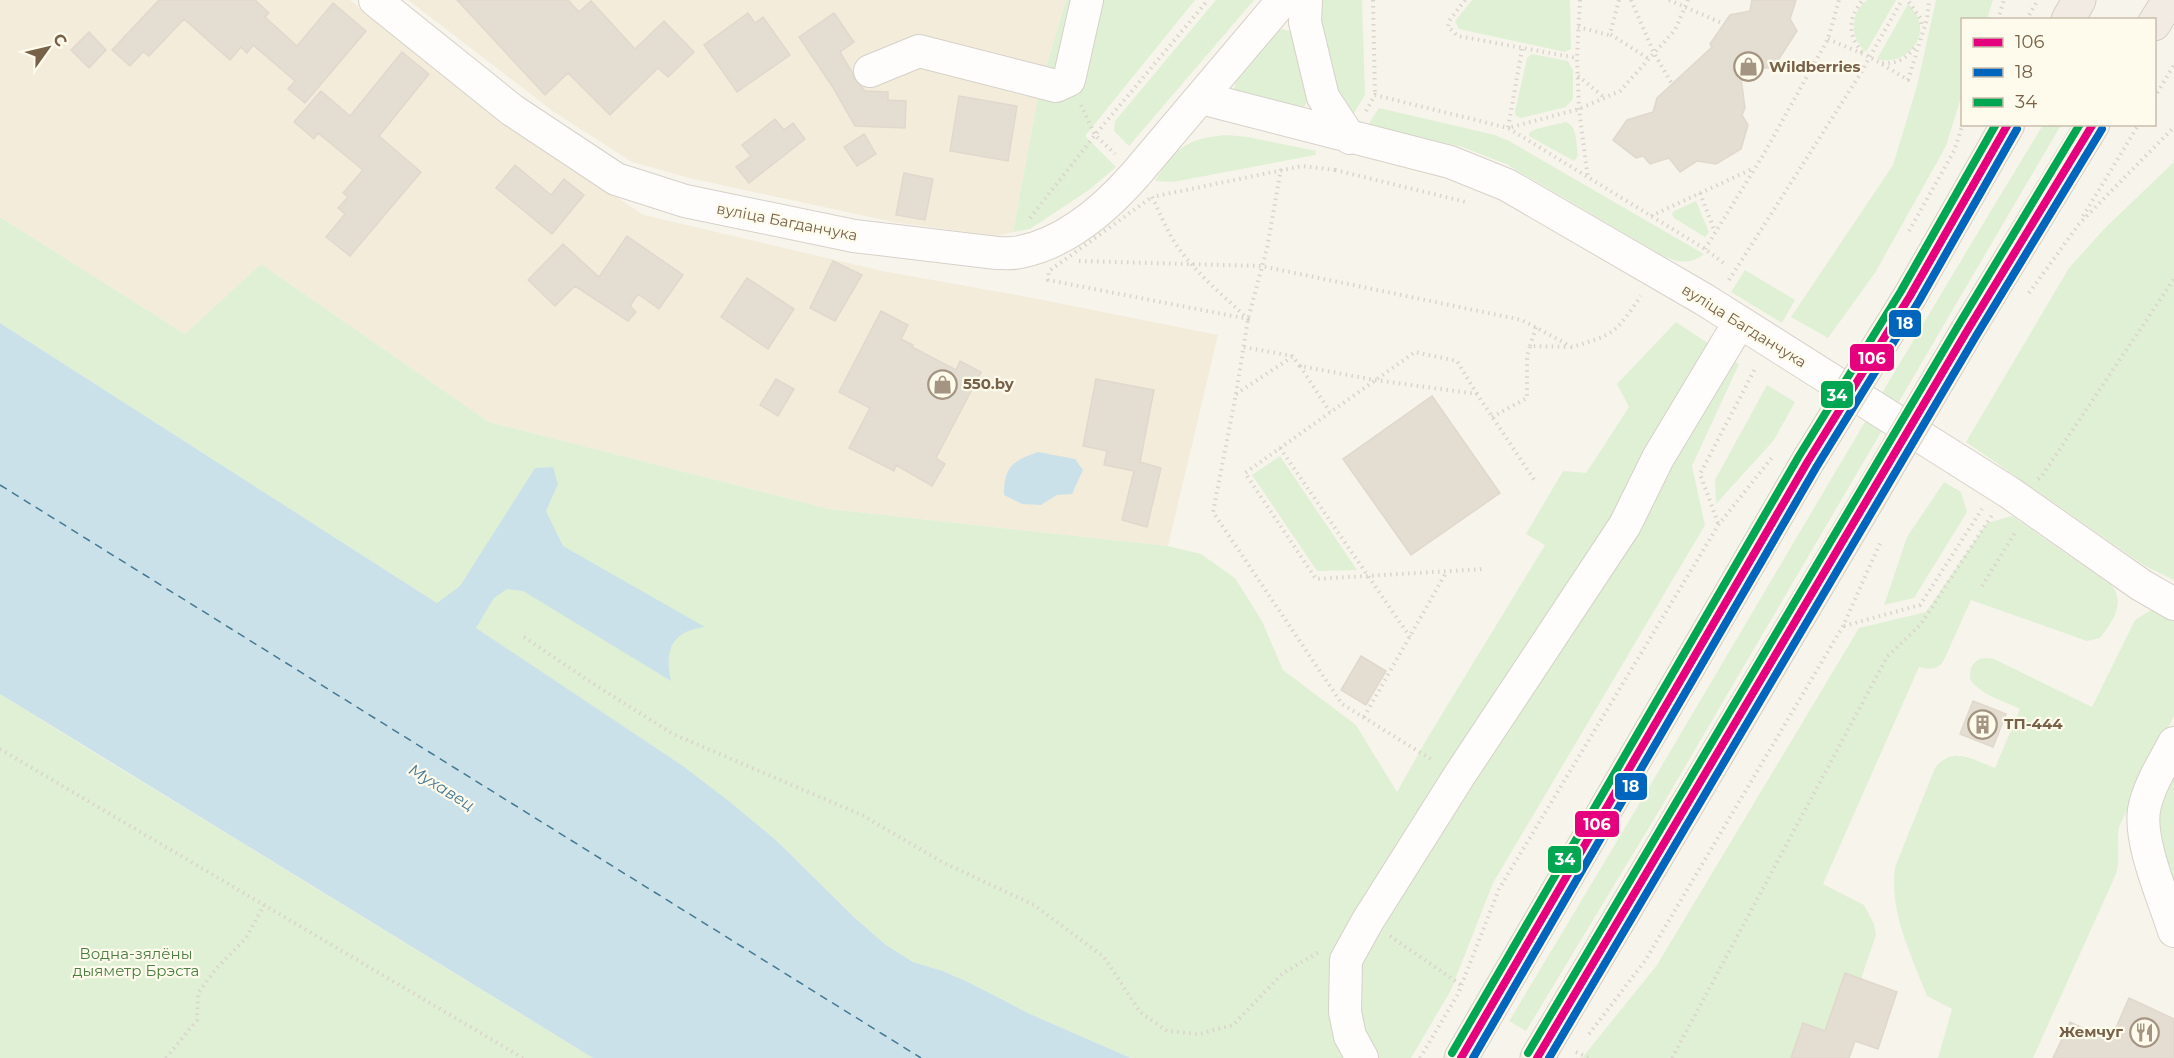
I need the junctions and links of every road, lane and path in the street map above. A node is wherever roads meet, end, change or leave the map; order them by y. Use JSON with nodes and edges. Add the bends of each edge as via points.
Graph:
{"nodes":[{"id":1,"x":375,"y":0,"type":"edge"},
{"id":2,"x":1087,"y":0,"type":"edge"},
{"id":3,"x":1208,"y":0,"type":"edge"},
{"id":4,"x":1283,"y":0,"type":"edge"},
{"id":5,"x":1306,"y":0,"type":"edge"},
{"id":6,"x":1373,"y":0,"type":"edge"},
{"id":7,"x":1466,"y":0,"type":"edge"},
{"id":8,"x":1580,"y":0,"type":"edge"},
{"id":9,"x":1619,"y":0,"type":"edge"},
{"id":10,"x":1631,"y":0,"type":"edge"},
{"id":11,"x":1669,"y":0,"type":"edge"},
{"id":12,"x":1688,"y":0,"type":"edge"},
{"id":13,"x":1839,"y":0,"type":"edge"},
{"id":14,"x":1863,"y":0,"type":"edge"},
{"id":15,"x":1902,"y":0,"type":"edge"},
{"id":16,"x":1929,"y":0,"type":"edge"},
{"id":17,"x":2004,"y":0,"type":"edge"},
{"id":18,"x":2038,"y":0,"type":"edge"},
{"id":19,"x":2079,"y":0,"type":"edge"},
{"id":20,"x":2169,"y":0,"type":"edge"},
{"id":21,"x":1908,"y":1,"type":"edge"},
{"id":22,"x":1685,"y":6,"type":"junction"},
{"id":23,"x":1999,"y":18,"type":"edge"},
{"id":24,"x":2029,"y":18,"type":"edge"},
{"id":25,"x":2069,"y":18,"type":"edge"},
{"id":26,"x":1927,"y":19,"type":"junction"},
{"id":27,"x":2156,"y":21,"type":"edge"},
{"id":28,"x":1724,"y":24,"type":"dead end"},
{"id":29,"x":1578,"y":27,"type":"junction"},
{"id":30,"x":1610,"y":35,"type":"junction"},
{"id":31,"x":1828,"y":39,"type":"junction"},
{"id":32,"x":1920,"y":39,"type":"junction"},
{"id":33,"x":1522,"y":49,"type":"junction"},
{"id":34,"x":1654,"y":53,"type":"junction"},
{"id":35,"x":1864,"y":55,"type":"junction"},
{"id":36,"x":1870,"y":57,"type":"junction"},
{"id":37,"x":1577,"y":58,"type":"junction"},
{"id":38,"x":1649,"y":59,"type":"junction"},
{"id":39,"x":1876,"y":61,"type":"junction"},
{"id":40,"x":2174,"y":65,"type":"edge"},
{"id":41,"x":870,"y":71,"type":"dead end"},
{"id":42,"x":1578,"y":76,"type":"junction"},
{"id":43,"x":1672,"y":84,"type":"dead end"},
{"id":44,"x":1375,"y":95,"type":"junction"},
{"id":45,"x":2156,"y":95,"type":"edge"},
{"id":46,"x":1201,"y":98,"type":"junction"},
{"id":47,"x":1605,"y":98,"type":"junction"},
{"id":48,"x":1579,"y":109,"type":"junction"},
{"id":49,"x":1962,"y":126,"type":"edge"},
{"id":50,"x":2007,"y":126,"type":"edge"},
{"id":51,"x":2092,"y":126,"type":"edge"},
{"id":52,"x":2138,"y":126,"type":"edge"},
{"id":53,"x":2174,"y":127,"type":"edge"},
{"id":54,"x":1508,"y":128,"type":"junction"},
{"id":55,"x":1095,"y":135,"type":"junction"},
{"id":56,"x":1351,"y":138,"type":"junction"},
{"id":57,"x":1121,"y":160,"type":"dead end"},
{"id":58,"x":1753,"y":168,"type":"junction"},
{"id":59,"x":1281,"y":169,"type":"junction"},
{"id":60,"x":1335,"y":170,"type":"junction"},
{"id":61,"x":1588,"y":179,"type":"junction"},
{"id":62,"x":1146,"y":188,"type":"dead end"},
{"id":63,"x":1700,"y":193,"type":"junction"},
{"id":64,"x":1152,"y":197,"type":"junction"},
{"id":65,"x":1472,"y":204,"type":"dead end"},
{"id":66,"x":1651,"y":216,"type":"junction"},
{"id":67,"x":2079,"y":224,"type":"junction"},
{"id":68,"x":1024,"y":226,"type":"dead end"},
{"id":69,"x":1716,"y":232,"type":"junction"},
{"id":70,"x":1904,"y":240,"type":"dead end"},
{"id":71,"x":1705,"y":249,"type":"junction"},
{"id":72,"x":1063,"y":260,"type":"junction"},
{"id":73,"x":1725,"y":264,"type":"dead end"},
{"id":74,"x":1192,"y":265,"type":"junction"},
{"id":75,"x":1261,"y":266,"type":"junction"},
{"id":76,"x":2174,"y":279,"type":"edge"},
{"id":77,"x":1644,"y":292,"type":"dead end"},
{"id":78,"x":2025,"y":298,"type":"dead end"},
{"id":79,"x":1713,"y":305,"type":"junction"},
{"id":80,"x":1248,"y":319,"type":"junction"},
{"id":81,"x":1739,"y":323,"type":"junction"},
{"id":82,"x":1536,"y":327,"type":"junction"},
{"id":83,"x":1530,"y":346,"type":"junction"},
{"id":84,"x":1244,"y":347,"type":"junction"},
{"id":85,"x":1572,"y":347,"type":"junction"},
{"id":86,"x":1292,"y":356,"type":"junction"},
{"id":87,"x":1300,"y":366,"type":"junction"},
{"id":88,"x":1750,"y":376,"type":"dead end"},
{"id":89,"x":1375,"y":380,"type":"junction"},
{"id":90,"x":1236,"y":394,"type":"junction"},
{"id":91,"x":1477,"y":394,"type":"junction"},
{"id":92,"x":1330,"y":412,"type":"junction"},
{"id":93,"x":1491,"y":417,"type":"junction"},
{"id":94,"x":1280,"y":448,"type":"junction"},
{"id":95,"x":1775,"y":454,"type":"dead end"},
{"id":96,"x":1535,"y":481,"type":"dead end"},
{"id":97,"x":2009,"y":501,"type":"junction"},
{"id":98,"x":1719,"y":524,"type":"junction"},
{"id":99,"x":1884,"y":534,"type":"dead end"},
{"id":100,"x":1484,"y":569,"type":"dead end"},
{"id":101,"x":1447,"y":571,"type":"junction"},
{"id":102,"x":1368,"y":576,"type":"junction"},
{"id":103,"x":1982,"y":586,"type":"dead end"},
{"id":104,"x":2174,"y":604,"type":"edge"},
{"id":105,"x":1844,"y":626,"type":"junction"},
{"id":106,"x":524,"y":637,"type":"dead end"},
{"id":107,"x":1410,"y":638,"type":"junction"},
{"id":108,"x":1364,"y":717,"type":"junction"},
{"id":109,"x":2174,"y":743,"type":"edge"},
{"id":110,"x":0,"y":749,"type":"edge"},
{"id":111,"x":1459,"y":776,"type":"junction"},
{"id":112,"x":264,"y":905,"type":"junction"},
{"id":113,"x":2174,"y":931,"type":"edge"},
{"id":114,"x":1391,"y":937,"type":"dead end"},
{"id":115,"x":1283,"y":973,"type":"dead end"},
{"id":116,"x":1461,"y":985,"type":"junction"},
{"id":117,"x":1557,"y":1053,"type":"edge"},
{"id":118,"x":166,"y":1058,"type":"edge"},
{"id":119,"x":523,"y":1058,"type":"edge"},
{"id":120,"x":1362,"y":1058,"type":"edge"},
{"id":121,"x":1420,"y":1058,"type":"edge"},
{"id":122,"x":1461,"y":1058,"type":"edge"},
{"id":123,"x":1589,"y":1058,"type":"edge"},
{"id":124,"x":1672,"y":1058,"type":"edge"}],
"edges":[{"from":1,"to":46,"type":"street","name":"вуліца Багданчука","via":[[512,110],[616,179],[685,201],[842,234],[975,252],[1020,253],[1090,218],[1122,189]]},
{"from":2,"to":41,"type":"street","via":[[1069,80],[1056,86],[919,51]]},
{"from":3,"to":55,"type":"path"},
{"from":4,"to":46,"type":"street","name":"вуліца Багданчука"},
{"from":5,"to":56,"type":"street","via":[[1305,22],[1323,97]]},
{"from":6,"to":44,"type":"path"},
{"from":7,"to":33,"type":"path","via":[[1449,21],[1451,32]]},
{"from":8,"to":29,"type":"path"},
{"from":9,"to":30,"type":"path"},
{"from":10,"to":34,"type":"path"},
{"from":11,"to":22,"type":"path"},
{"from":12,"to":22,"type":"path"},
{"from":13,"to":31,"type":"path"},
{"from":14,"to":35,"type":"path","via":[[1850,25],[1854,42]]},
{"from":15,"to":36,"type":"path"},
{"from":16,"to":26,"type":"path"},
{"from":17,"to":23,"type":"path"},
{"from":18,"to":24,"type":"path"},
{"from":19,"to":25,"type":"highway"},
{"from":20,"to":27,"type":"highway"},
{"from":21,"to":26,"type":"path"},
{"from":21,"to":32,"type":"path","via":[[1921,19]]},
{"from":22,"to":28,"type":"path"},
{"from":22,"to":34,"type":"path","via":[[1675,30]]},
{"from":26,"to":32,"type":"path"},
{"from":29,"to":30,"type":"path"},
{"from":29,"to":37,"type":"path"},
{"from":30,"to":38,"type":"path"},
{"from":31,"to":35,"type":"path"},
{"from":31,"to":58,"type":"path"},
{"from":32,"to":39,"type":"path","via":[[1902,60],[1884,64]]},
{"from":32,"to":39,"type":"path","via":[[1908,80]]},
{"from":33,"to":37,"type":"path"},
{"from":33,"to":54,"type":"path"},
{"from":34,"to":38,"type":"path"},
{"from":34,"to":43,"type":"path"},
{"from":35,"to":36,"type":"path"},
{"from":36,"to":39,"type":"path"},
{"from":36,"to":79,"type":"path"},
{"from":37,"to":42,"type":"path"},
{"from":38,"to":47,"type":"path","via":[[1620,91]]},
{"from":40,"to":45,"type":"path"},
{"from":42,"to":47,"type":"path"},
{"from":42,"to":48,"type":"path"},
{"from":44,"to":54,"type":"path"},
{"from":44,"to":56,"type":"path"},
{"from":46,"to":56,"type":"street","name":"вуліца Багданчука"},
{"from":47,"to":48,"type":"path"},
{"from":48,"to":54,"type":"path"},
{"from":48,"to":61,"type":"path"},
{"from":49,"to":70,"type":"path","via":[[1954,152]]},
{"from":50,"to":122,"type":"highway","bridge":true},
{"from":51,"to":117,"type":"highway","bridge":true,"via":[[1869,498]]},
{"from":52,"to":67,"type":"path"},
{"from":53,"to":67,"type":"path"},
{"from":54,"to":61,"type":"path"},
{"from":55,"to":57,"type":"path"},
{"from":55,"to":68,"type":"path"},
{"from":56,"to":60,"type":"path"},
{"from":56,"to":79,"type":"street","name":"вуліца Багданчука","via":[[1450,162],[1508,185]]},
{"from":58,"to":63,"type":"path"},
{"from":58,"to":69,"type":"path"},
{"from":59,"to":60,"type":"path","via":[[1302,166]]},
{"from":59,"to":64,"type":"path"},
{"from":59,"to":75,"type":"path"},
{"from":60,"to":65,"type":"path"},
{"from":61,"to":66,"type":"path"},
{"from":62,"to":64,"type":"path"},
{"from":63,"to":66,"type":"path"},
{"from":63,"to":69,"type":"path"},
{"from":64,"to":72,"type":"path"},
{"from":64,"to":74,"type":"path","via":[[1171,236]]},
{"from":66,"to":71,"type":"path"},
{"from":67,"to":78,"type":"path"},
{"from":69,"to":71,"type":"path"},
{"from":71,"to":73,"type":"path"},
{"from":72,"to":74,"type":"path"},
{"from":72,"to":80,"type":"path","via":[[1049,271],[1048,280]]},
{"from":74,"to":75,"type":"path"},
{"from":74,"to":80,"type":"path"},
{"from":75,"to":80,"type":"path"},
{"from":75,"to":82,"type":"path","via":[[1522,320]]},
{"from":76,"to":97,"type":"path","via":[[2041,477]]},
{"from":77,"to":85,"type":"path","via":[[1618,329]]},
{"from":79,"to":81,"type":"street","name":"вуліца Багданчука"},
{"from":80,"to":84,"type":"path"},
{"from":81,"to":97,"type":"street","name":"вуліца Багданчука"},
{"from":81,"to":111,"type":"street","via":[[1663,449],[1625,525]]},
{"from":82,"to":83,"type":"path"},
{"from":82,"to":85,"type":"path"},
{"from":83,"to":85,"type":"path"},
{"from":83,"to":93,"type":"path","via":[[1527,398]]},
{"from":84,"to":86,"type":"path"},
{"from":84,"to":90,"type":"path"},
{"from":86,"to":87,"type":"path"},
{"from":86,"to":90,"type":"path"},
{"from":87,"to":89,"type":"path"},
{"from":87,"to":92,"type":"path"},
{"from":88,"to":98,"type":"path","via":[[1700,474]]},
{"from":89,"to":91,"type":"path"},
{"from":89,"to":91,"type":"path","via":[[1414,352],[1457,361]]},
{"from":89,"to":92,"type":"path"},
{"from":90,"to":108,"type":"path","via":[[1213,512],[1342,704]]},
{"from":91,"to":93,"type":"path"},
{"from":92,"to":94,"type":"path"},
{"from":93,"to":96,"type":"path"},
{"from":94,"to":102,"type":"path"},
{"from":94,"to":102,"type":"path","via":[[1245,473],[1316,579]]},
{"from":95,"to":98,"type":"path"},
{"from":97,"to":103,"type":"path"},
{"from":97,"to":104,"type":"street","name":"вуліца Багданчука"},
{"from":97,"to":105,"type":"path","via":[[1920,605]]},
{"from":97,"to":124,"type":"path","via":[[1995,510],[1921,624],[1887,657]]},
{"from":98,"to":116,"type":"path","via":[[1499,889]]},
{"from":99,"to":105,"type":"path"},
{"from":100,"to":101,"type":"path"},
{"from":101,"to":102,"type":"path"},
{"from":101,"to":107,"type":"path"},
{"from":102,"to":107,"type":"path"},
{"from":105,"to":117,"type":"path","via":[[1645,961]]},
{"from":106,"to":115,"type":"path","via":[[673,734],[862,815],[942,862],[1034,905],[1104,957],[1140,1012],[1167,1031],[1199,1034],[1233,1025]]},
{"from":107,"to":108,"type":"path"},
{"from":108,"to":111,"type":"path"},
{"from":109,"to":113,"type":"street","via":[[2148,795],[2144,829]]},
{"from":110,"to":112,"type":"path"},
{"from":111,"to":120,"type":"street","via":[[1346,960],[1345,1012],[1350,1036]]},
{"from":112,"to":118,"type":"path","via":[[246,938],[198,993],[196,1020]]},
{"from":112,"to":119,"type":"path"},
{"from":114,"to":116,"type":"path"},
{"from":116,"to":121,"type":"path"},
{"from":117,"to":123,"type":"path"}]}
